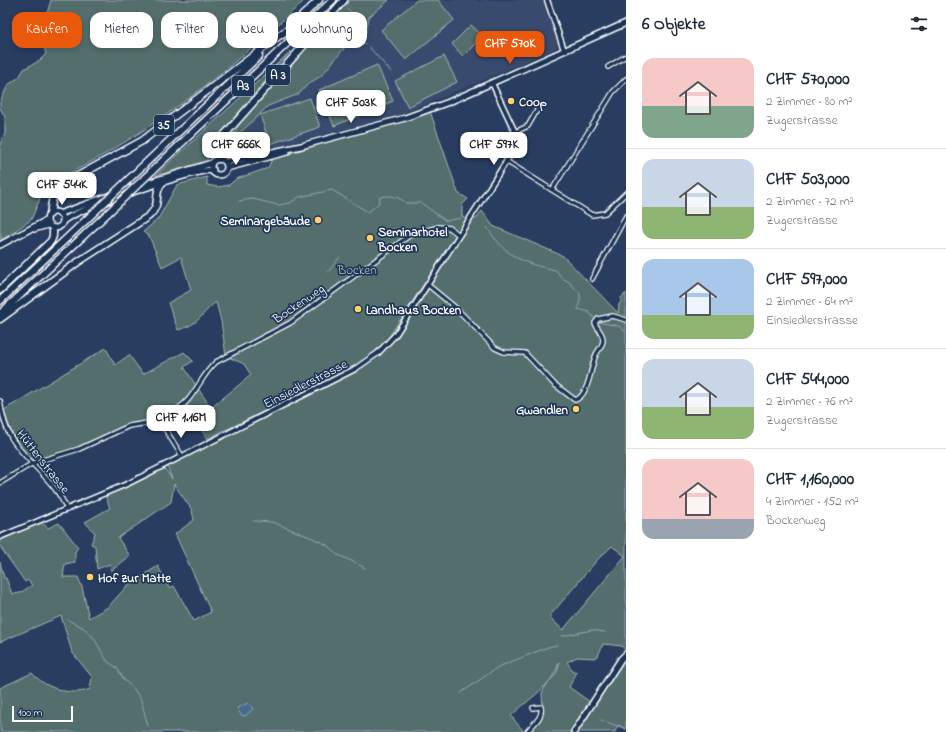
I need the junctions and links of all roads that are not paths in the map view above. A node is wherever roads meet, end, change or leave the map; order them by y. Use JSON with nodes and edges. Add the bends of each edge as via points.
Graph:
{"nodes":[{"id":1,"x":319,"y":0,"type":"edge"},
{"id":2,"x":333,"y":0,"type":"edge"},
{"id":3,"x":344,"y":0,"type":"edge"},
{"id":4,"x":547,"y":0,"type":"edge"},
{"id":5,"x":626,"y":23,"type":"edge"},
{"id":6,"x":284,"y":32,"type":"junction"},
{"id":7,"x":564,"y":50,"type":"junction"},
{"id":8,"x":626,"y":56,"type":"edge"},
{"id":9,"x":608,"y":67,"type":"dead end"},
{"id":10,"x":626,"y":79,"type":"edge"},
{"id":11,"x":492,"y":83,"type":"junction"},
{"id":12,"x":540,"y":105,"type":"dead end"},
{"id":13,"x":515,"y":132,"type":"junction"},
{"id":14,"x":301,"y":146,"type":"junction"},
{"id":15,"x":219,"y":159,"type":"junction"},
{"id":16,"x":506,"y":161,"type":"junction"},
{"id":17,"x":226,"y":162,"type":"junction"},
{"id":18,"x":212,"y":163,"type":"junction"},
{"id":19,"x":227,"y":168,"type":"junction"},
{"id":20,"x":213,"y":170,"type":"junction"},
{"id":21,"x":162,"y":183,"type":"junction"},
{"id":22,"x":552,"y":190,"type":"junction"},
{"id":23,"x":626,"y":193,"type":"edge"},
{"id":24,"x":59,"y":214,"type":"junction"},
{"id":25,"x":626,"y":216,"type":"edge"},
{"id":26,"x":63,"y":221,"type":"junction"},
{"id":27,"x":49,"y":222,"type":"junction"},
{"id":28,"x":459,"y":235,"type":"junction"},
{"id":29,"x":0,"y":245,"type":"edge"},
{"id":30,"x":592,"y":279,"type":"dead end"},
{"id":31,"x":428,"y":285,"type":"junction"},
{"id":32,"x":0,"y":290,"type":"edge"},
{"id":33,"x":0,"y":301,"type":"edge"},
{"id":34,"x":0,"y":314,"type":"edge"},
{"id":35,"x":0,"y":319,"type":"edge"},
{"id":36,"x":626,"y":320,"type":"edge"},
{"id":37,"x":0,"y":401,"type":"edge"},
{"id":38,"x":160,"y":421,"type":"junction"},
{"id":39,"x":182,"y":456,"type":"junction"},
{"id":40,"x":33,"y":463,"type":"junction"},
{"id":41,"x":0,"y":483,"type":"edge"},
{"id":42,"x":67,"y":510,"type":"junction"},
{"id":43,"x":0,"y":537,"type":"edge"},
{"id":44,"x":626,"y":654,"type":"edge"},
{"id":45,"x":533,"y":708,"type":"dead end"},
{"id":46,"x":527,"y":732,"type":"edge"},
{"id":47,"x":574,"y":732,"type":"edge"}],
"edges":[{"from":1,"to":6,"type":"highway","number":"A3"},
{"from":2,"to":34,"type":"highway","number":"A3","bridge":true},
{"from":3,"to":15,"type":"highway","number":"A 3","via":[[218,143],[216,151]]},
{"from":4,"to":7,"type":"street"},
{"from":5,"to":7,"type":"main road"},
{"from":6,"to":27,"type":"highway","number":"35","via":[[142,141],[67,182],[53,196]]},
{"from":6,"to":33,"type":"highway","number":"A3","bridge":true},
{"from":7,"to":11,"type":"main road"},
{"from":8,"to":9,"type":"street"},
{"from":10,"to":22,"type":"street","via":[[613,92]]},
{"from":11,"to":13,"type":"street"},
{"from":11,"to":14,"type":"main road","via":[[405,118]]},
{"from":12,"to":13,"type":"street","via":[[528,126]]},
{"from":13,"to":16,"type":"street","name":"Einsiedlerstrasse","via":[[516,143]]},
{"from":14,"to":17,"type":"main road"},
{"from":14,"to":19,"type":"main road"},
{"from":15,"to":17,"type":"main road"},
{"from":15,"to":18,"type":"main road"},
{"from":16,"to":22,"type":"street"},
{"from":16,"to":28,"type":"street","name":"Einsiedlerstrasse"},
{"from":17,"to":19,"type":"main road"},
{"from":18,"to":20,"type":"main road"},
{"from":18,"to":24,"type":"main road"},
{"from":19,"to":20,"type":"main road","via":[[220,174]]},
{"from":20,"to":21,"type":"main road"},
{"from":21,"to":26,"type":"main road"},
{"from":21,"to":35,"type":"highway","via":[[158,190],[157,205],[149,216],[78,262]]},
{"from":22,"to":23,"type":"street","via":[[592,215],[605,213]]},
{"from":24,"to":26,"type":"main road"},
{"from":24,"to":27,"type":"main road"},
{"from":25,"to":30,"type":"street"},
{"from":26,"to":27,"type":"main road","via":[[58,228]]},
{"from":27,"to":29,"type":"main road"},
{"from":27,"to":32,"type":"highway","via":[[54,236],[51,241]]},
{"from":28,"to":31,"type":"street","name":"Einsiedlerstrasse"},
{"from":28,"to":38,"type":"street","name":"Bockenweg","via":[[450,228],[439,226],[403,239],[290,323],[216,362],[187,402]]},
{"from":31,"to":36,"type":"street","via":[[456,308],[496,348],[504,352],[525,353],[559,389],[575,400],[582,396],[602,343],[602,334],[596,323],[602,317],[613,316]]},
{"from":31,"to":39,"type":"street","name":"Einsiedlerstrasse","via":[[396,334],[371,359],[356,369]]},
{"from":37,"to":40,"type":"street","name":"Hüttenstrasse","via":[[9,434]]},
{"from":38,"to":39,"type":"street"},
{"from":38,"to":40,"type":"street","name":"Bockenweg","via":[[129,426],[79,449]]},
{"from":39,"to":42,"type":"street","name":"Einsiedlerstrasse"},
{"from":40,"to":41,"type":"street","name":"Bockenweg"},
{"from":40,"to":42,"type":"street","name":"Hüttenstrasse","via":[[59,494]]},
{"from":42,"to":43,"type":"street","name":"Einsiedlerstrasse"},
{"from":44,"to":47,"type":"main road","via":[[618,662]]},
{"from":45,"to":46,"type":"street","via":[[541,707],[542,712]]}]}
